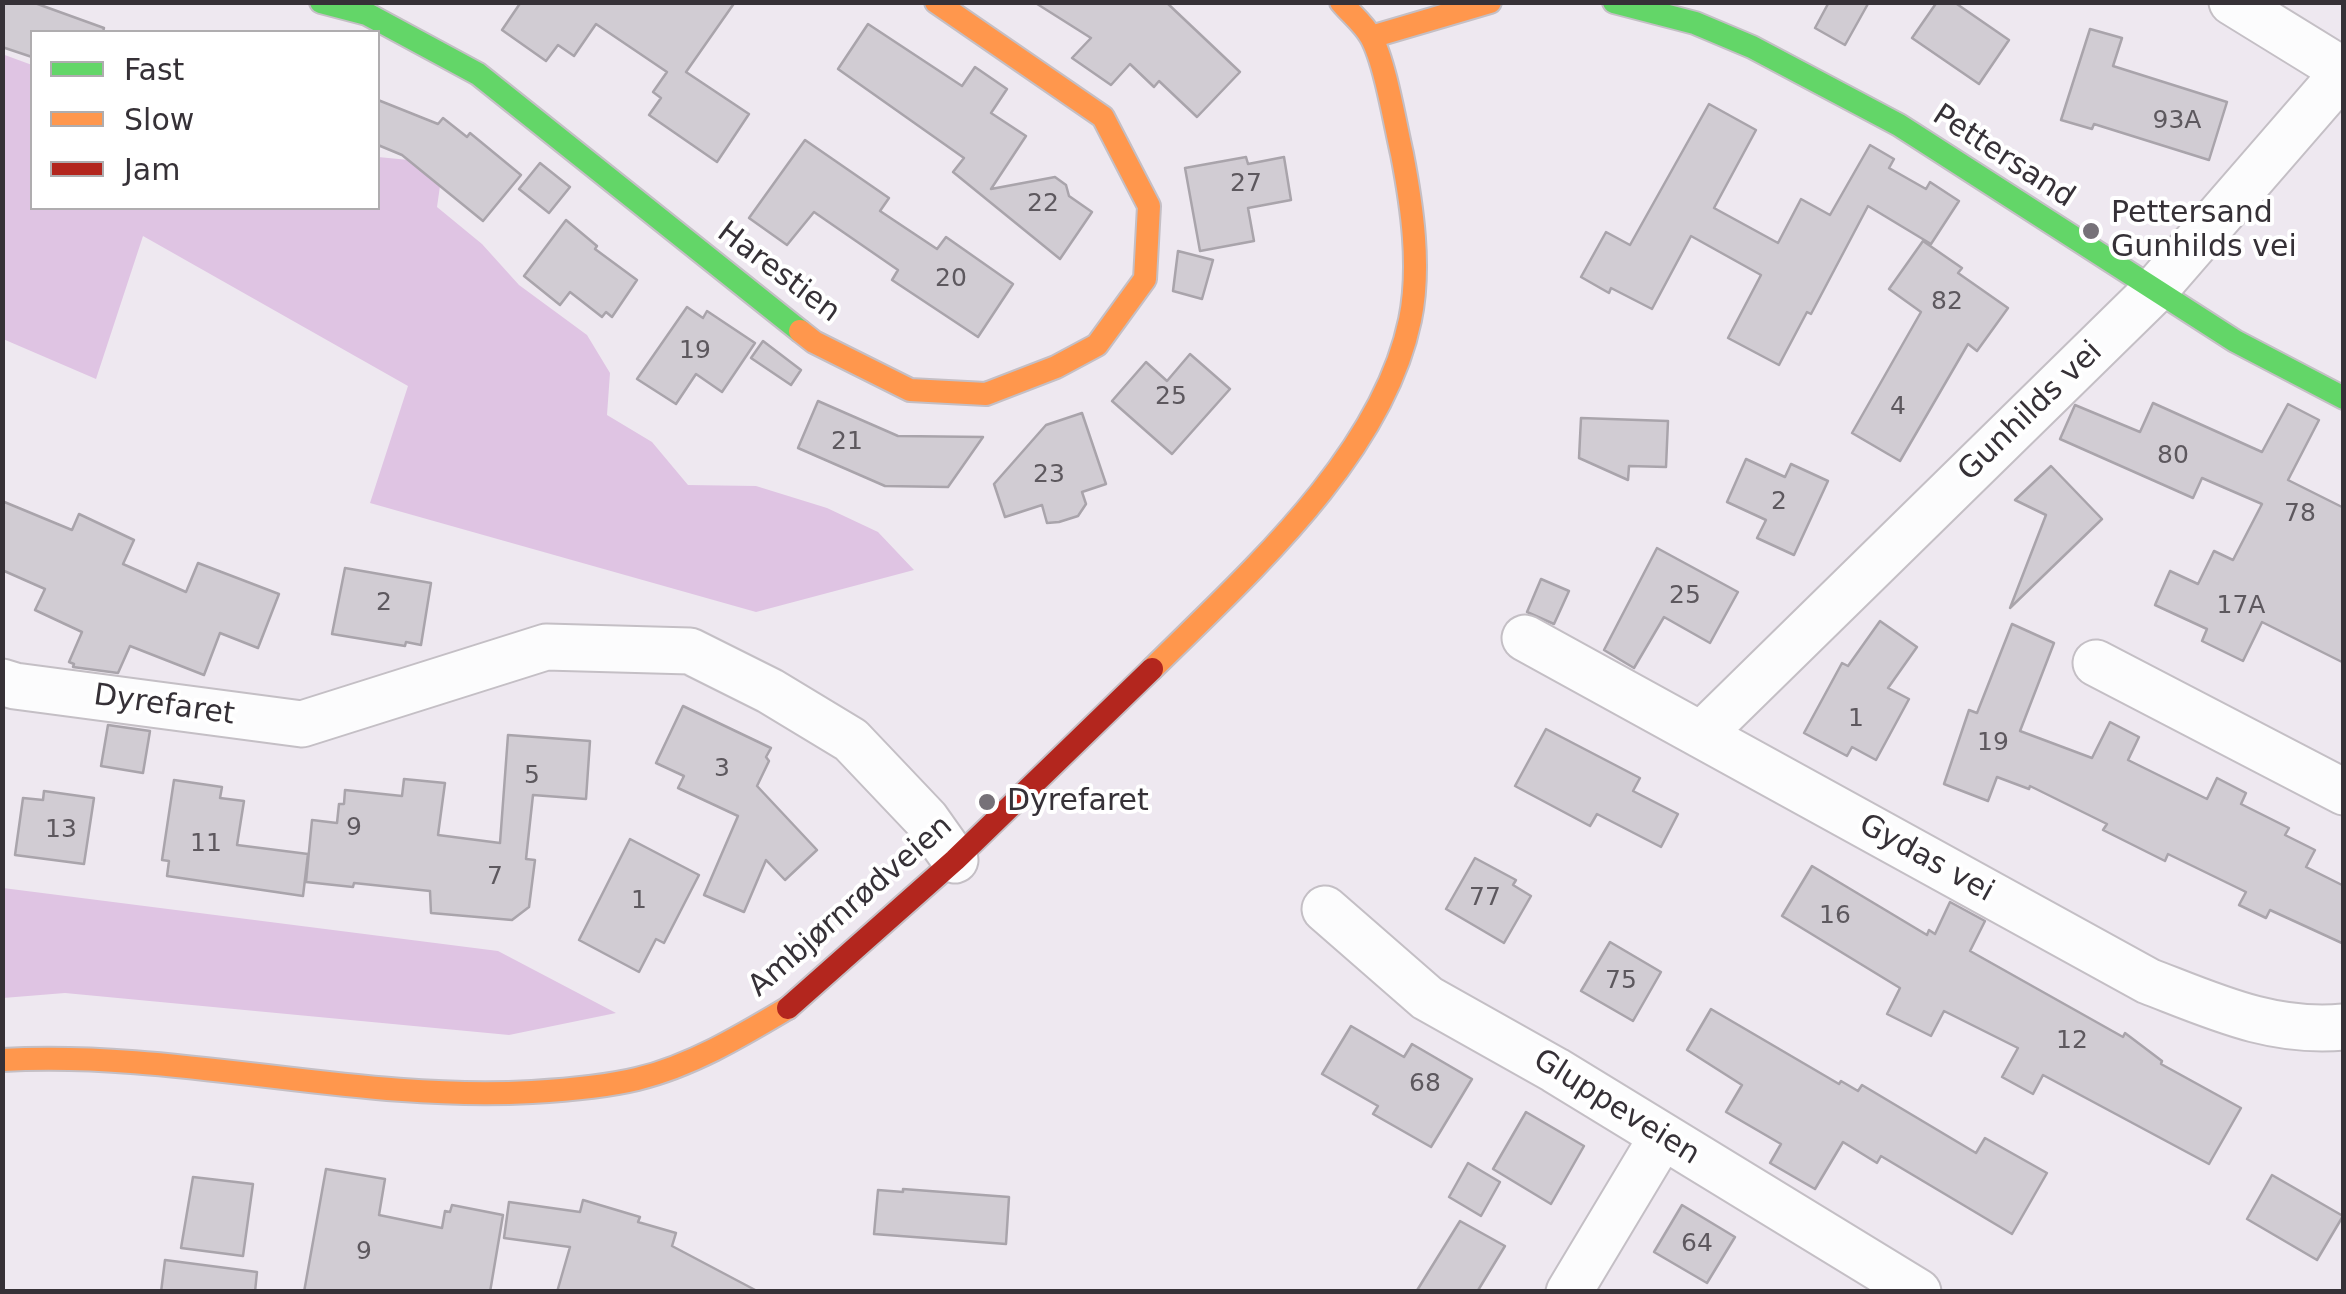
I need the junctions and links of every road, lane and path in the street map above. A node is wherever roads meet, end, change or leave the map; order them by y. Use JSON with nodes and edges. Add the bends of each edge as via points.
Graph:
{"nodes":[{"id":1,"x":322,"y":2,"type":"edge"},
{"id":2,"x":936,"y":2,"type":"edge"},
{"id":3,"x":1341,"y":2,"type":"edge"},
{"id":4,"x":1490,"y":2,"type":"edge"},
{"id":5,"x":1614,"y":2,"type":"edge"},
{"id":6,"x":2232,"y":2,"type":"edge"},
{"id":7,"x":1370,"y":36,"type":"junction"},
{"id":8,"x":2344,"y":71,"type":"edge"},
{"id":9,"x":2154,"y":291,"type":"junction"},
{"id":10,"x":2344,"y":398,"type":"edge"},
{"id":11,"x":1525,"y":638,"type":"dead end"},
{"id":12,"x":2096,"y":663,"type":"dead end"},
{"id":13,"x":2,"y":682,"type":"edge"},
{"id":14,"x":1701,"y":736,"type":"junction"},
{"id":15,"x":2344,"y":792,"type":"edge"},
{"id":16,"x":955,"y":860,"type":"junction"},
{"id":17,"x":1325,"y":909,"type":"dead end"},
{"id":18,"x":2344,"y":1027,"type":"edge"},
{"id":19,"x":2,"y":1060,"type":"edge"},
{"id":20,"x":1662,"y":1137,"type":"junction"},
{"id":21,"x":1570,"y":1292,"type":"edge"},
{"id":22,"x":1918,"y":1292,"type":"edge"}],
"edges":[{"from":1,"to":2,"type":"street","name":"Harestien","via":[[367,14],[478,74],[814,342],[910,390],[986,394],[1098,345],[1145,279],[1149,206],[1102,116]]},
{"from":3,"to":7,"type":"street","name":"Ambjørnrødveien"},
{"from":4,"to":7,"type":"street"},
{"from":5,"to":9,"type":"street","name":"Pettersand","via":[[1695,23],[1830,87],[1899,124]]},
{"from":6,"to":8,"type":"street","name":"Gunhilds vei"},
{"from":7,"to":16,"type":"street","name":"Ambjørnrødveien","via":[[1408,185],[1414,254],[1410,319],[1389,382],[1353,450],[1316,498]]},
{"from":8,"to":9,"type":"street","name":"Gunhilds vei"},
{"from":9,"to":10,"type":"street","name":"Pettersand"},
{"from":9,"to":14,"type":"street","name":"Gunhilds vei"},
{"from":11,"to":14,"type":"street","name":"Gydas vei"},
{"from":12,"to":15,"type":"street"},
{"from":13,"to":16,"type":"street","name":"Dyrefaret","via":[[302,724],[546,648],[690,650],[850,740],[926,819]]},
{"from":14,"to":18,"type":"street","name":"Gydas vei","via":[[2148,981],[2252,1021],[2313,1030]]},
{"from":16,"to":19,"type":"street","name":"Ambjørnrødveien","via":[[796,1003],[730,1043],[638,1079],[474,1095],[156,1062]]},
{"from":17,"to":20,"type":"street","name":"Gluppeveien","via":[[1427,998]]},
{"from":20,"to":21,"type":"street"},
{"from":20,"to":22,"type":"street","name":"Gluppeveien"}]}
